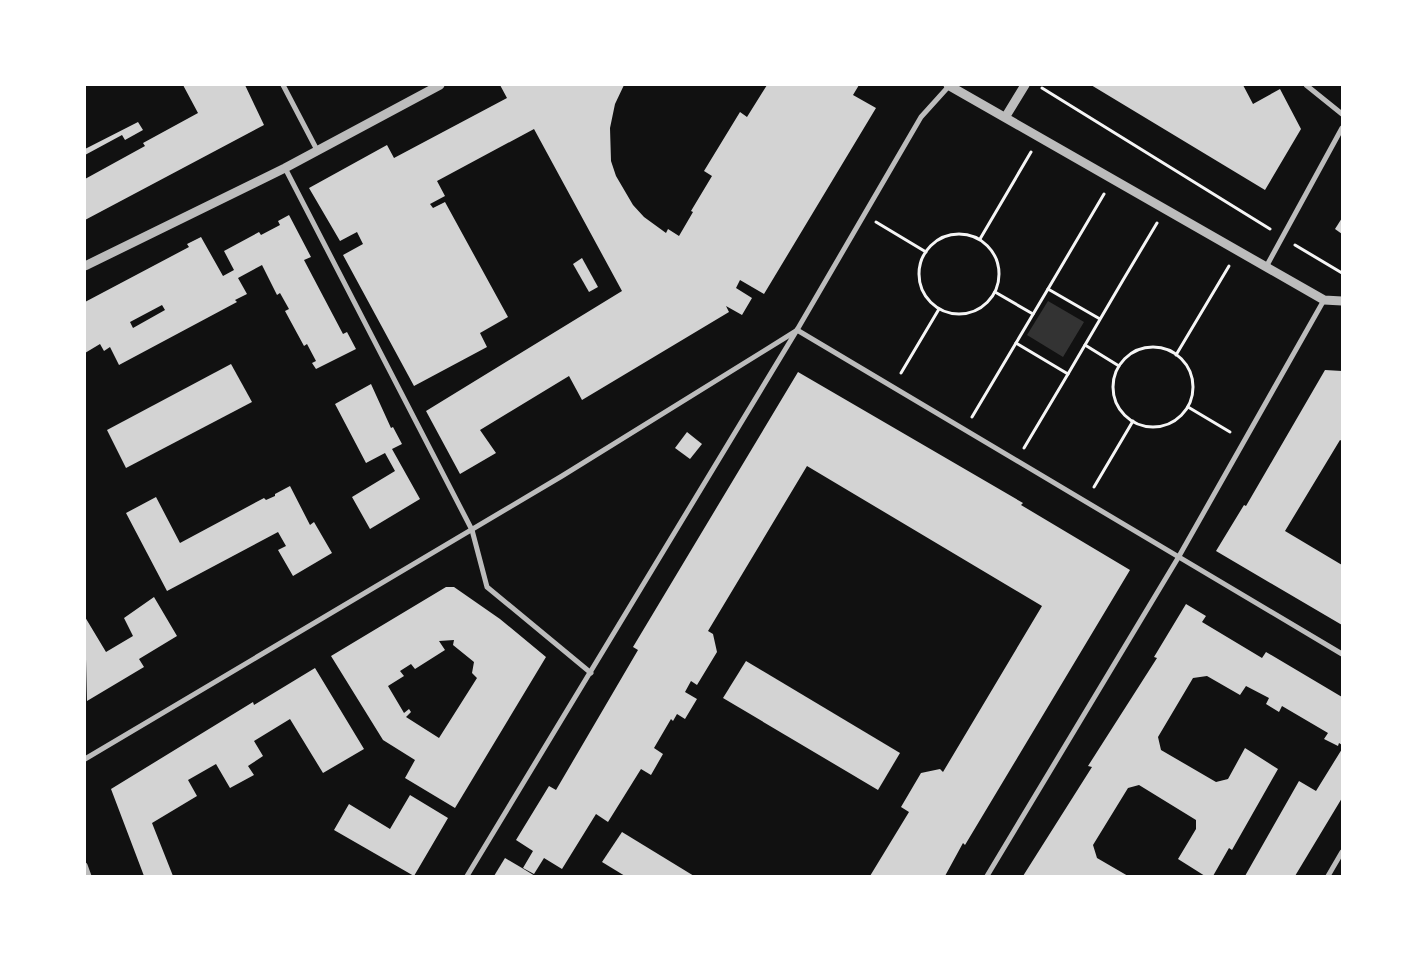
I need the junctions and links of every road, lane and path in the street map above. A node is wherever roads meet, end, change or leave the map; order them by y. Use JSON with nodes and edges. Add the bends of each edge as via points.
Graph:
{"nodes":[{"id":1,"x":283,"y":85,"type":"edge"},
{"id":2,"x":440,"y":85,"type":"edge"},
{"id":3,"x":949,"y":85,"type":"edge"},
{"id":4,"x":1025,"y":85,"type":"edge"},
{"id":5,"x":1037,"y":85,"type":"edge"},
{"id":6,"x":1306,"y":85,"type":"edge"},
{"id":7,"x":1342,"y":114,"type":"edge"},
{"id":8,"x":1006,"y":116,"type":"junction"},
{"id":9,"x":1342,"y":128,"type":"edge"},
{"id":10,"x":1041,"y":137,"type":"junction"},
{"id":11,"x":317,"y":150,"type":"junction"},
{"id":12,"x":285,"y":168,"type":"junction"},
{"id":13,"x":1113,"y":179,"type":"junction"},
{"id":14,"x":1166,"y":209,"type":"junction"},
{"id":15,"x":863,"y":215,"type":"junction"},
{"id":16,"x":1282,"y":237,"type":"junction"},
{"id":17,"x":980,"y":240,"type":"junction"},
{"id":18,"x":1238,"y":251,"type":"junction"},
{"id":19,"x":926,"y":252,"type":"junction"},
{"id":20,"x":85,"y":266,"type":"edge"},
{"id":21,"x":1266,"y":266,"type":"junction"},
{"id":22,"x":1342,"y":273,"type":"edge"},
{"id":23,"x":1048,"y":289,"type":"junction"},
{"id":24,"x":995,"y":292,"type":"junction"},
{"id":25,"x":1324,"y":300,"type":"junction"},
{"id":26,"x":1342,"y":301,"type":"edge"},
{"id":27,"x":939,"y":309,"type":"junction"},
{"id":28,"x":1033,"y":314,"type":"junction"},
{"id":29,"x":1100,"y":319,"type":"junction"},
{"id":30,"x":797,"y":330,"type":"junction"},
{"id":31,"x":1016,"y":343,"type":"junction"},
{"id":32,"x":1085,"y":345,"type":"junction"},
{"id":33,"x":1176,"y":355,"type":"junction"},
{"id":34,"x":1119,"y":366,"type":"junction"},
{"id":35,"x":1068,"y":374,"type":"junction"},
{"id":36,"x":892,"y":388,"type":"junction"},
{"id":37,"x":1188,"y":407,"type":"junction"},
{"id":38,"x":1133,"y":421,"type":"junction"},
{"id":39,"x":964,"y":430,"type":"junction"},
{"id":40,"x":1245,"y":441,"type":"junction"},
{"id":41,"x":1016,"y":461,"type":"junction"},
{"id":42,"x":1085,"y":502,"type":"junction"},
{"id":43,"x":472,"y":530,"type":"junction"},
{"id":44,"x":1178,"y":558,"type":"junction"},
{"id":45,"x":1342,"y":654,"type":"edge"},
{"id":46,"x":591,"y":673,"type":"junction"},
{"id":47,"x":85,"y":759,"type":"edge"},
{"id":48,"x":1342,"y":852,"type":"edge"},
{"id":49,"x":85,"y":865,"type":"edge"},
{"id":50,"x":89,"y":876,"type":"edge"},
{"id":51,"x":467,"y":876,"type":"edge"},
{"id":52,"x":987,"y":876,"type":"edge"},
{"id":53,"x":1328,"y":876,"type":"edge"}],
"edges":[{"from":1,"to":11,"type":"street"},
{"from":2,"to":11,"type":"street"},
{"from":3,"to":8,"type":"street"},
{"from":3,"to":15,"type":"street","via":[[921,117]]},
{"from":4,"to":8,"type":"street"},
{"from":5,"to":16,"type":"path"},
{"from":6,"to":7,"type":"street"},
{"from":8,"to":10,"type":"street"},
{"from":9,"to":16,"type":"street"},
{"from":10,"to":13,"type":"street"},
{"from":10,"to":17,"type":"path"},
{"from":11,"to":12,"type":"street"},
{"from":12,"to":20,"type":"street"},
{"from":12,"to":43,"type":"street"},
{"from":13,"to":14,"type":"street"},
{"from":13,"to":23,"type":"path"},
{"from":14,"to":18,"type":"street"},
{"from":14,"to":29,"type":"path"},
{"from":15,"to":19,"type":"path"},
{"from":15,"to":30,"type":"street"},
{"from":16,"to":21,"type":"street"},
{"from":16,"to":22,"type":"path"},
{"from":17,"to":19,"type":"path","via":[[953,234],[938,240]]},
{"from":17,"to":24,"type":"path","via":[[997,260],[999,274]]},
{"from":18,"to":21,"type":"street"},
{"from":18,"to":33,"type":"path"},
{"from":19,"to":27,"type":"path","via":[[919,278],[924,294]]},
{"from":21,"to":25,"type":"street"},
{"from":23,"to":28,"type":"path"},
{"from":23,"to":29,"type":"path"},
{"from":24,"to":27,"type":"path","via":[[976,310],[963,314]]},
{"from":24,"to":28,"type":"path"},
{"from":25,"to":26,"type":"street"},
{"from":25,"to":40,"type":"street"},
{"from":27,"to":36,"type":"path"},
{"from":28,"to":31,"type":"path"},
{"from":29,"to":32,"type":"path"},
{"from":30,"to":36,"type":"street"},
{"from":30,"to":43,"type":"street","via":[[684,403]]},
{"from":30,"to":46,"type":"street"},
{"from":31,"to":35,"type":"path"},
{"from":31,"to":39,"type":"path"},
{"from":32,"to":34,"type":"path"},
{"from":32,"to":35,"type":"path"},
{"from":33,"to":34,"type":"path","via":[[1151,346],[1126,357]]},
{"from":33,"to":37,"type":"path","via":[[1190,369],[1193,382]]},
{"from":34,"to":38,"type":"path","via":[[1113,389],[1116,402]]},
{"from":35,"to":41,"type":"path"},
{"from":36,"to":39,"type":"street"},
{"from":37,"to":38,"type":"path","via":[[1179,418],[1166,425],[1146,426]]},
{"from":37,"to":40,"type":"path"},
{"from":38,"to":42,"type":"path"},
{"from":39,"to":41,"type":"street"},
{"from":40,"to":44,"type":"street"},
{"from":41,"to":42,"type":"street"},
{"from":42,"to":44,"type":"street"},
{"from":43,"to":46,"type":"street","via":[[487,587]]},
{"from":43,"to":47,"type":"street"},
{"from":44,"to":45,"type":"street"},
{"from":44,"to":52,"type":"street"},
{"from":46,"to":51,"type":"street"},
{"from":48,"to":53,"type":"street"},
{"from":49,"to":50,"type":"street"}]}
